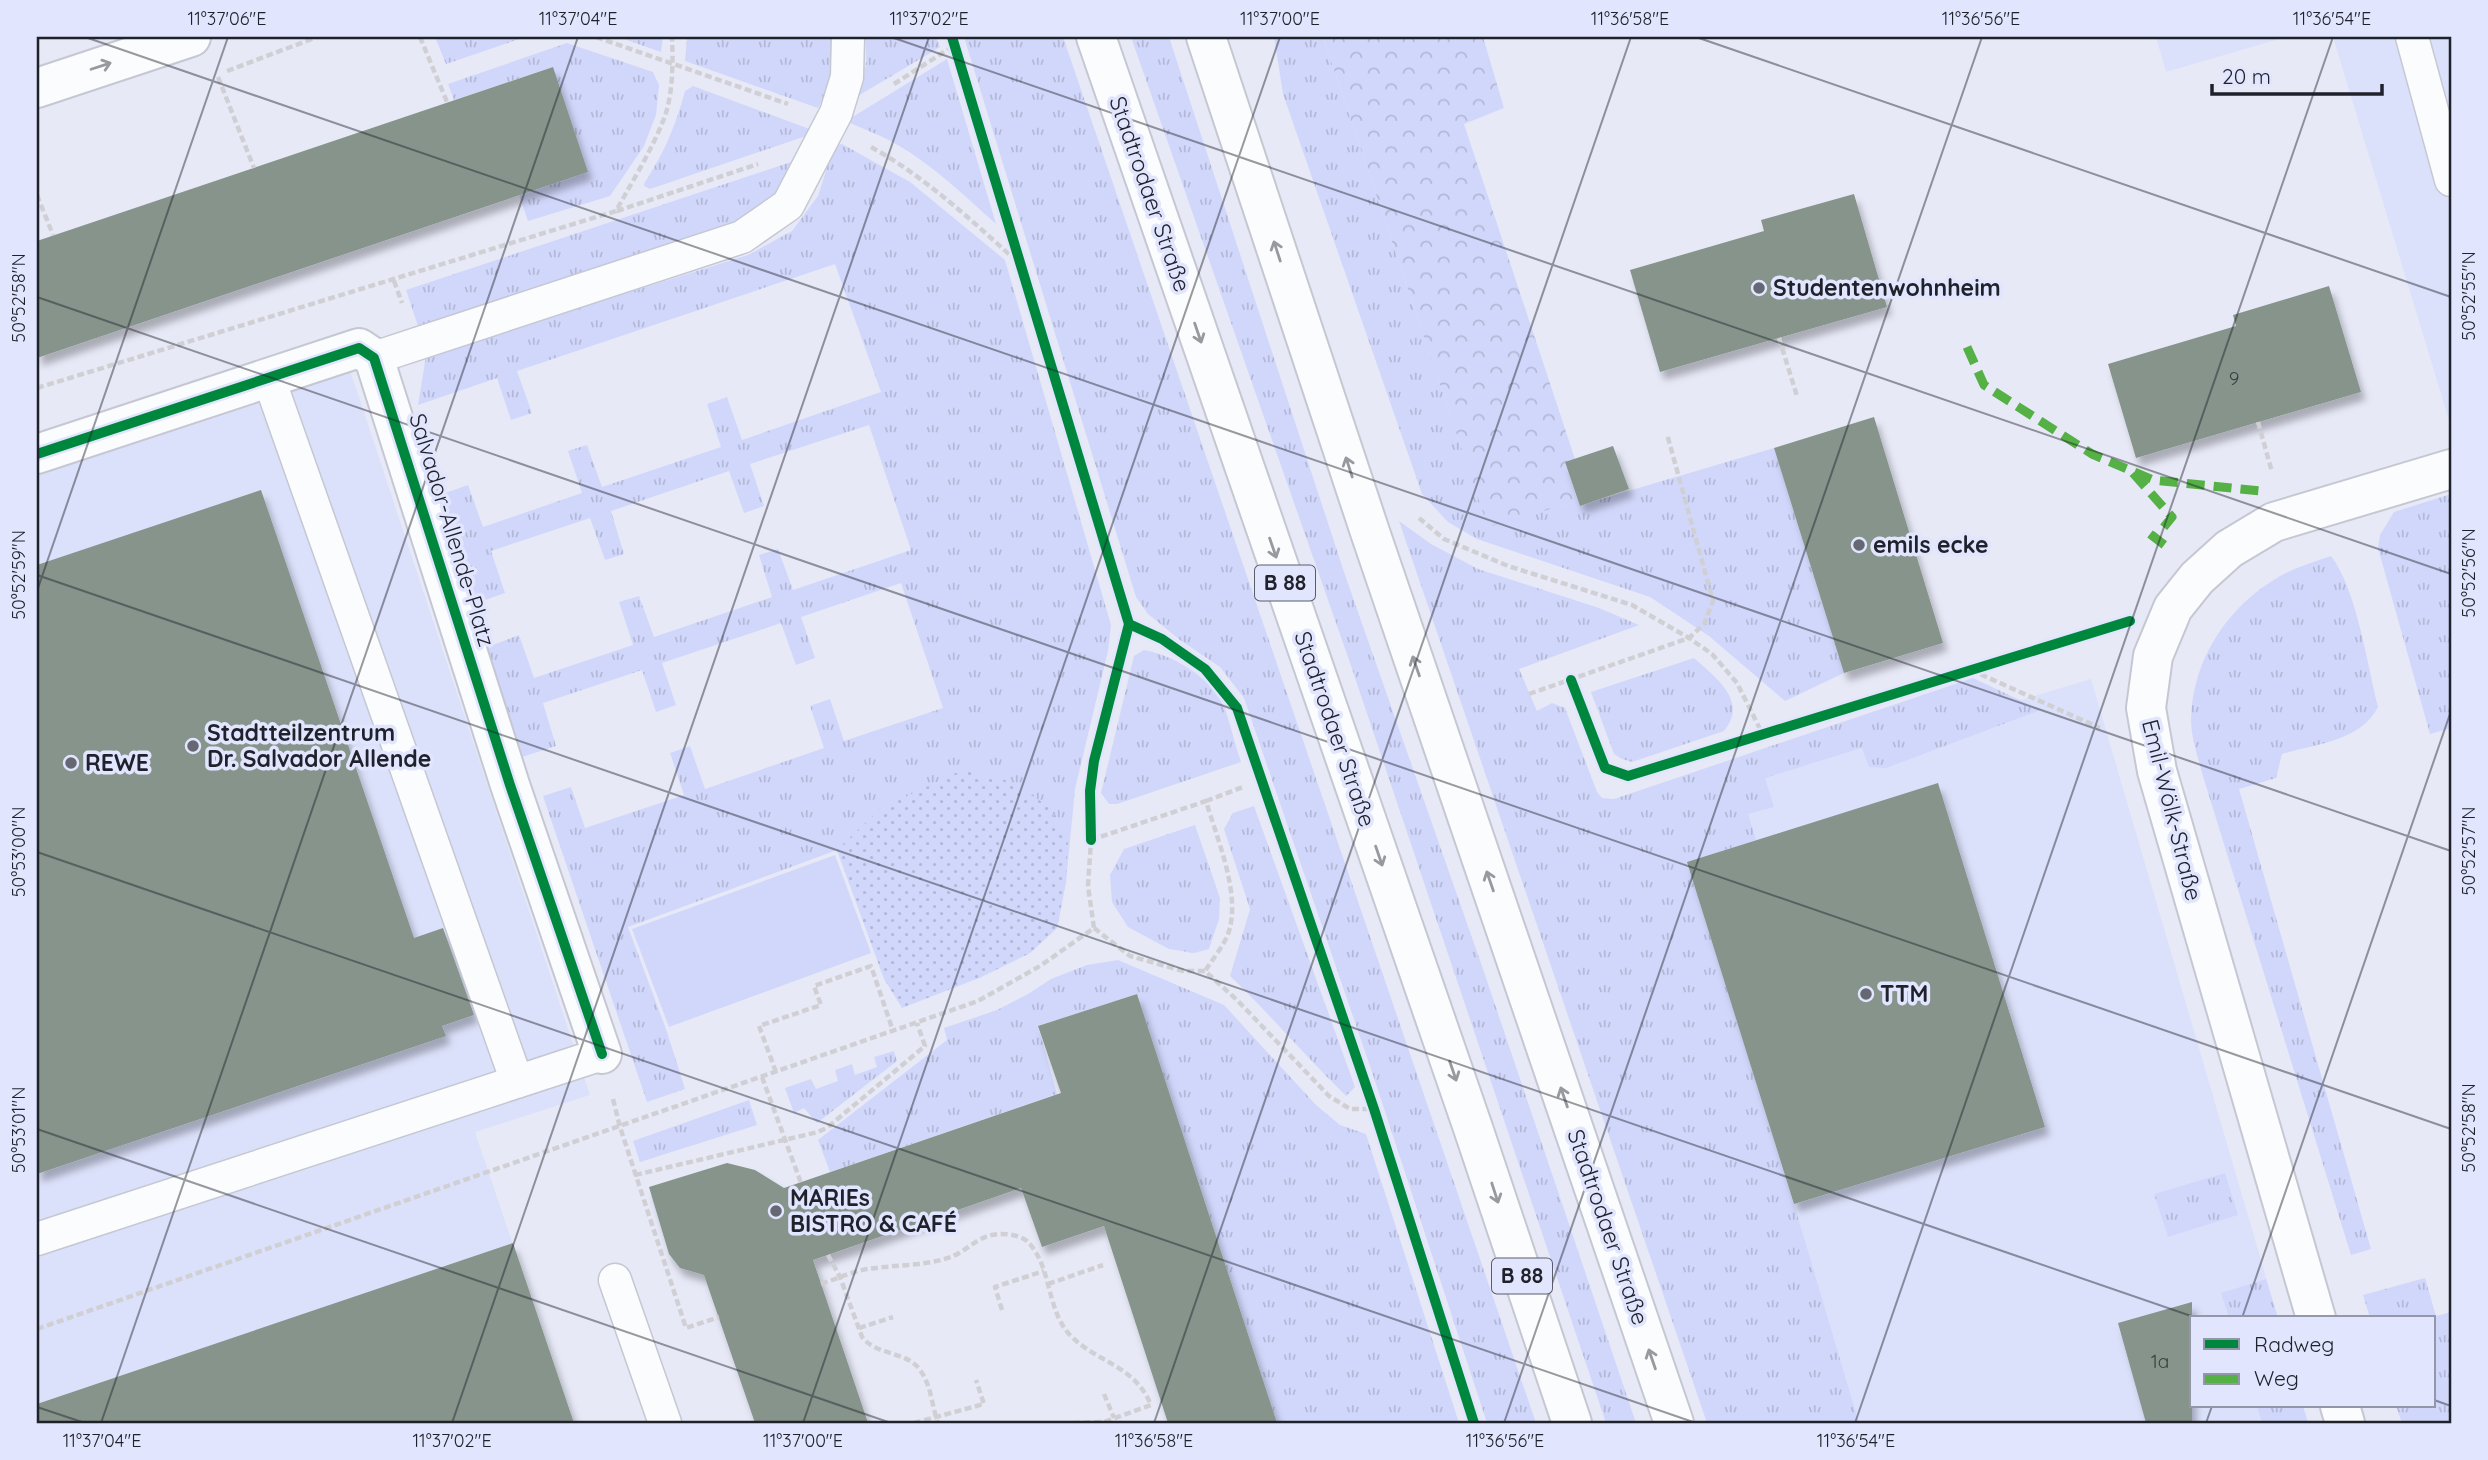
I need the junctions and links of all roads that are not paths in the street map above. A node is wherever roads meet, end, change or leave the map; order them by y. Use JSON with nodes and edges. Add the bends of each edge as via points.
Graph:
{"nodes":[{"id":1,"x":191,"y":37,"type":"edge"},
{"id":2,"x":848,"y":37,"type":"edge"},
{"id":3,"x":1096,"y":37,"type":"edge"},
{"id":4,"x":1206,"y":37,"type":"edge"},
{"id":5,"x":2412,"y":37,"type":"edge"},
{"id":6,"x":37,"y":88,"type":"edge"},
{"id":7,"x":2451,"y":180,"type":"edge"},
{"id":8,"x":374,"y":358,"type":"junction"},
{"id":9,"x":269,"y":379,"type":"junction"},
{"id":10,"x":37,"y":454,"type":"edge"},
{"id":11,"x":2451,"y":469,"type":"edge"},
{"id":12,"x":602,"y":1054,"type":"joint"},
{"id":13,"x":517,"y":1082,"type":"junction"},
{"id":14,"x":37,"y":1239,"type":"edge"},
{"id":15,"x":615,"y":1280,"type":"dead end"},
{"id":16,"x":2315,"y":1316,"type":"edge"},
{"id":17,"x":665,"y":1423,"type":"edge"},
{"id":18,"x":1572,"y":1423,"type":"edge"},
{"id":19,"x":1674,"y":1423,"type":"edge"}],
"edges":[{"from":6,"to":1,"type":"main road","one_way":true},
{"from":2,"to":8,"type":"lane","via":[[847,77],[836,113],[788,205],[742,237]]},
{"from":3,"to":18,"type":"main road","name":"Stadtrodaer Straße","number":"B 88","one_way":true},
{"from":19,"to":4,"type":"main road","name":"Stadtrodaer Straße","one_way":true},
{"from":5,"to":7,"type":"lane"},
{"from":8,"to":9,"type":"main road","via":[[359,348]]},
{"from":8,"to":12,"type":"main road","name":"Salvador-Allende-Platz","via":[[510,785]]},
{"from":9,"to":10,"type":"main road"},
{"from":9,"to":13,"type":"lane"},
{"from":11,"to":16,"type":"main road","name":"Emil-Wölk-Straße","via":[[2274,522],[2230,549],[2197,578],[2173,608],[2153,656],[2146,708],[2157,771]]},
{"from":12,"to":13,"type":"lane"},
{"from":13,"to":14,"type":"lane"},
{"from":15,"to":17,"type":"lane"}]}
